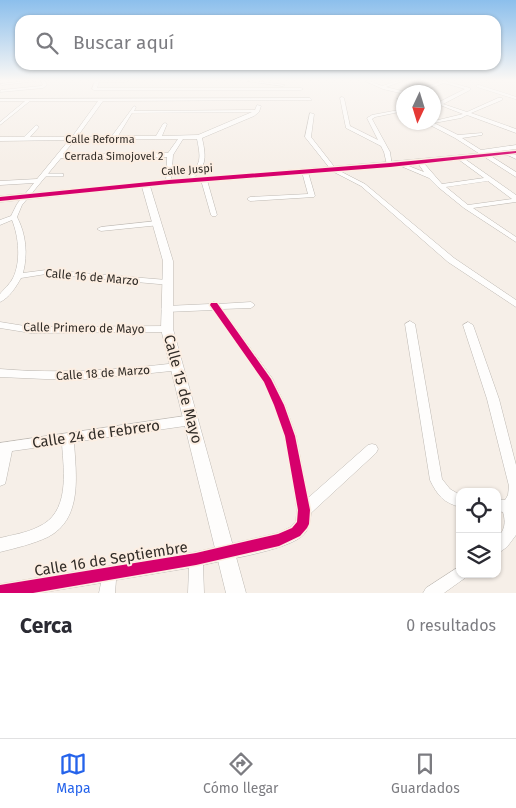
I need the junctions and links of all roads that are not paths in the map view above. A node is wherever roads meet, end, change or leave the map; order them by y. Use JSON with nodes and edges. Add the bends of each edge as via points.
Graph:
{"nodes":[{"id":1,"x":19,"y":109,"type":"edge"},
{"id":2,"x":95,"y":109,"type":"edge"},
{"id":3,"x":133,"y":109,"type":"edge"},
{"id":4,"x":237,"y":109,"type":"edge"},
{"id":5,"x":257,"y":109,"type":"edge"},
{"id":6,"x":344,"y":109,"type":"edge"},
{"id":7,"x":450,"y":109,"type":"edge"},
{"id":8,"x":479,"y":109,"type":"edge"},
{"id":9,"x":131,"y":112,"type":"junction"},
{"id":10,"x":396,"y":112,"type":"edge"},
{"id":11,"x":312,"y":114,"type":"dead end"},
{"id":12,"x":467,"y":114,"type":"junction"},
{"id":13,"x":441,"y":121,"type":"edge"},
{"id":14,"x":0,"y":124,"type":"edge"},
{"id":15,"x":165,"y":124,"type":"dead end"},
{"id":16,"x":36,"y":127,"type":"dead end"},
{"id":17,"x":441,"y":129,"type":"edge"},
{"id":18,"x":516,"y":131,"type":"edge"},
{"id":19,"x":480,"y":134,"type":"dead end"},
{"id":20,"x":199,"y":137,"type":"junction"},
{"id":21,"x":114,"y":138,"type":"junction"},
{"id":22,"x":158,"y":138,"type":"junction"},
{"id":23,"x":181,"y":138,"type":"junction"},
{"id":24,"x":457,"y":138,"type":"junction"},
{"id":25,"x":0,"y":139,"type":"edge"},
{"id":26,"x":25,"y":139,"type":"junction"},
{"id":27,"x":74,"y":139,"type":"junction"},
{"id":28,"x":383,"y":145,"type":"junction"},
{"id":29,"x":516,"y":148,"type":"edge"},
{"id":30,"x":516,"y":152,"type":"edge"},
{"id":31,"x":507,"y":153,"type":"junction"},
{"id":32,"x":483,"y":154,"type":"junction"},
{"id":33,"x":170,"y":155,"type":"junction"},
{"id":34,"x":58,"y":156,"type":"junction"},
{"id":35,"x":516,"y":157,"type":"edge"},
{"id":36,"x":460,"y":158,"type":"junction"},
{"id":37,"x":420,"y":162,"type":"junction"},
{"id":38,"x":399,"y":164,"type":"junction"},
{"id":39,"x":390,"y":165,"type":"junction"},
{"id":40,"x":334,"y":170,"type":"junction"},
{"id":41,"x":306,"y":172,"type":"junction"},
{"id":42,"x":44,"y":174,"type":"junction"},
{"id":43,"x":516,"y":174,"type":"edge"},
{"id":44,"x":62,"y":175,"type":"dead end"},
{"id":45,"x":429,"y":176,"type":"junction"},
{"id":46,"x":489,"y":179,"type":"junction"},
{"id":47,"x":204,"y":180,"type":"junction"},
{"id":48,"x":38,"y":181,"type":"junction"},
{"id":49,"x":187,"y":181,"type":"junction"},
{"id":50,"x":169,"y":182,"type":"junction"},
{"id":51,"x":0,"y":183,"type":"edge"},
{"id":52,"x":145,"y":184,"type":"junction"},
{"id":53,"x":440,"y":186,"type":"junction"},
{"id":54,"x":25,"y":196,"type":"junction"},
{"id":55,"x":0,"y":198,"type":"edge"},
{"id":56,"x":250,"y":199,"type":"dead end"},
{"id":57,"x":516,"y":199,"type":"edge"},
{"id":58,"x":466,"y":207,"type":"junction"},
{"id":59,"x":214,"y":215,"type":"dead end"},
{"id":60,"x":14,"y":216,"type":"junction"},
{"id":61,"x":157,"y":222,"type":"junction"},
{"id":62,"x":0,"y":223,"type":"edge"},
{"id":63,"x":101,"y":229,"type":"dead end"},
{"id":64,"x":516,"y":240,"type":"edge"},
{"id":65,"x":18,"y":276,"type":"junction"},
{"id":66,"x":166,"y":283,"type":"junction"},
{"id":67,"x":0,"y":299,"type":"edge"},
{"id":68,"x":516,"y":304,"type":"edge"},
{"id":69,"x":214,"y":305,"type":"junction"},
{"id":70,"x":251,"y":305,"type":"dead end"},
{"id":71,"x":166,"y":309,"type":"junction"},
{"id":72,"x":410,"y":324,"type":"dead end"},
{"id":73,"x":0,"y":325,"type":"edge"},
{"id":74,"x":468,"y":325,"type":"dead end"},
{"id":75,"x":167,"y":329,"type":"junction"},
{"id":76,"x":176,"y":366,"type":"junction"},
{"id":77,"x":0,"y":373,"type":"edge"},
{"id":78,"x":192,"y":420,"type":"junction"},
{"id":79,"x":68,"y":439,"type":"junction"},
{"id":80,"x":3,"y":447,"type":"edge"},
{"id":81,"x":372,"y":449,"type":"dead end"},
{"id":82,"x":0,"y":480,"type":"edge"},
{"id":83,"x":456,"y":500,"type":"edge"},
{"id":84,"x":503,"y":506,"type":"edge"},
{"id":85,"x":304,"y":510,"type":"junction"},
{"id":86,"x":515,"y":521,"type":"edge"},
{"id":87,"x":501,"y":543,"type":"edge"},
{"id":88,"x":0,"y":545,"type":"edge"},
{"id":89,"x":226,"y":552,"type":"junction"},
{"id":90,"x":196,"y":559,"type":"junction"},
{"id":91,"x":109,"y":574,"type":"junction"},
{"id":92,"x":456,"y":576,"type":"edge"},
{"id":93,"x":10,"y":592,"type":"edge"},
{"id":94,"x":107,"y":593,"type":"edge"},
{"id":95,"x":196,"y":593,"type":"edge"},
{"id":96,"x":236,"y":593,"type":"edge"},
{"id":97,"x":431,"y":593,"type":"edge"}],
"edges":[{"from":1,"to":14,"type":"street"},
{"from":2,"to":27,"type":"street"},
{"from":3,"to":9,"type":"street"},
{"from":4,"to":9,"type":"street"},
{"from":5,"to":20,"type":"street"},
{"from":6,"to":28,"type":"street","via":[[348,127]]},
{"from":7,"to":12,"type":"street"},
{"from":8,"to":12,"type":"street"},
{"from":9,"to":21,"type":"street"},
{"from":10,"to":28,"type":"street","via":[[369,119]]},
{"from":11,"to":40,"type":"street","via":[[308,137]]},
{"from":12,"to":13,"type":"street"},
{"from":12,"to":18,"type":"street"},
{"from":15,"to":22,"type":"street"},
{"from":16,"to":26,"type":"street"},
{"from":17,"to":24,"type":"street"},
{"from":19,"to":24,"type":"street"},
{"from":20,"to":23,"type":"street","name":"Calle Reforma"},
{"from":20,"to":49,"type":"street","via":[[204,159],[199,170]]},
{"from":21,"to":22,"type":"street","name":"Calle Reforma"},
{"from":21,"to":27,"type":"street","name":"Calle Reforma"},
{"from":22,"to":23,"type":"street","name":"Calle Reforma"},
{"from":23,"to":33,"type":"street"},
{"from":24,"to":32,"type":"street"},
{"from":25,"to":26,"type":"street","name":"Calle Reforma"},
{"from":26,"to":27,"type":"street","name":"Calle Reforma"},
{"from":27,"to":34,"type":"street"},
{"from":28,"to":39,"type":"street"},
{"from":29,"to":32,"type":"street"},
{"from":30,"to":31,"type":"street","name":"Calle Juspi"},
{"from":31,"to":32,"type":"street","name":"Calle Juspi"},
{"from":31,"to":35,"type":"street"},
{"from":32,"to":36,"type":"street","name":"Calle Juspi"},
{"from":32,"to":43,"type":"street"},
{"from":33,"to":34,"type":"street","name":"Cerrada Simojovel 2"},
{"from":33,"to":50,"type":"street"},
{"from":34,"to":42,"type":"street"},
{"from":36,"to":37,"type":"street","name":"Calle Juspi"},
{"from":36,"to":46,"type":"street"},
{"from":37,"to":38,"type":"street","name":"Calle Juspi"},
{"from":37,"to":45,"type":"street"},
{"from":38,"to":39,"type":"street","name":"Calle Juspi"},
{"from":38,"to":45,"type":"street"},
{"from":39,"to":40,"type":"street","name":"Calle Juspi"},
{"from":40,"to":41,"type":"street","name":"Calle Juspi"},
{"from":40,"to":68,"type":"street","via":[[363,185],[451,260]]},
{"from":41,"to":47,"type":"street","name":"Calle Juspi"},
{"from":41,"to":56,"type":"street","via":[[312,196]]},
{"from":42,"to":44,"type":"lane"},
{"from":42,"to":48,"type":"street"},
{"from":45,"to":53,"type":"street"},
{"from":46,"to":53,"type":"street"},
{"from":46,"to":57,"type":"street"},
{"from":47,"to":49,"type":"street","name":"Calle Juspi"},
{"from":47,"to":59,"type":"street"},
{"from":48,"to":51,"type":"street"},
{"from":48,"to":54,"type":"street"},
{"from":49,"to":50,"type":"street","name":"Calle Juspi"},
{"from":50,"to":52,"type":"street","name":"Calle Juspi"},
{"from":52,"to":54,"type":"street","name":"Calle Juspi"},
{"from":52,"to":61,"type":"street","name":"Calle 15 de Mayo"},
{"from":53,"to":58,"type":"street"},
{"from":54,"to":55,"type":"street","name":"Calle Juspi"},
{"from":54,"to":60,"type":"street"},
{"from":57,"to":58,"type":"street"},
{"from":58,"to":64,"type":"street"},
{"from":60,"to":62,"type":"street"},
{"from":60,"to":65,"type":"street","via":[[22,240]]},
{"from":61,"to":63,"type":"street"},
{"from":61,"to":66,"type":"street","name":"Calle 15 de Mayo","via":[[168,261]]},
{"from":65,"to":66,"type":"street","name":"Calle 16 de Marzo","via":[[46,272]]},
{"from":65,"to":67,"type":"street"},
{"from":66,"to":71,"type":"street","name":"Calle 15 de Mayo"},
{"from":69,"to":70,"type":"street"},
{"from":69,"to":71,"type":"street"},
{"from":69,"to":85,"type":"street","via":[[268,380],[279,404],[290,436]]},
{"from":71,"to":75,"type":"street","name":"Calle 15 de Mayo"},
{"from":72,"to":83,"type":"street","via":[[436,480],[442,492]]},
{"from":73,"to":75,"type":"street","name":"Calle Primero de Mayo","via":[[31,330]]},
{"from":74,"to":84,"type":"street","via":[[493,399],[516,486],[515,497]]},
{"from":75,"to":76,"type":"street","name":"Calle 15 de Mayo"},
{"from":76,"to":77,"type":"street","name":"Calle 18 de Marzo","via":[[71,377]]},
{"from":76,"to":78,"type":"street","name":"Calle 15 de Mayo"},
{"from":78,"to":79,"type":"street","name":"Calle 24 de Febrero"},
{"from":78,"to":89,"type":"street","name":"Calle 15 de Mayo"},
{"from":79,"to":80,"type":"street","name":"Calle 24 de Febrero"},
{"from":79,"to":88,"type":"street","via":[[69,494],[66,510],[46,531]]},
{"from":80,"to":82,"type":"street"},
{"from":81,"to":85,"type":"street"},
{"from":84,"to":86,"type":"street"},
{"from":85,"to":89,"type":"street","name":"Calle 16 de Septiembre","via":[[303,524],[296,532],[279,540]]},
{"from":86,"to":87,"type":"street"},
{"from":89,"to":90,"type":"street","name":"Calle 16 de Septiembre"},
{"from":89,"to":96,"type":"street","name":"Calle 15 de Mayo"},
{"from":90,"to":91,"type":"street","name":"Calle 16 de Septiembre"},
{"from":90,"to":95,"type":"street"},
{"from":91,"to":93,"type":"street","name":"Calle 16 de Septiembre"},
{"from":91,"to":94,"type":"street"},
{"from":92,"to":97,"type":"street"}]}
